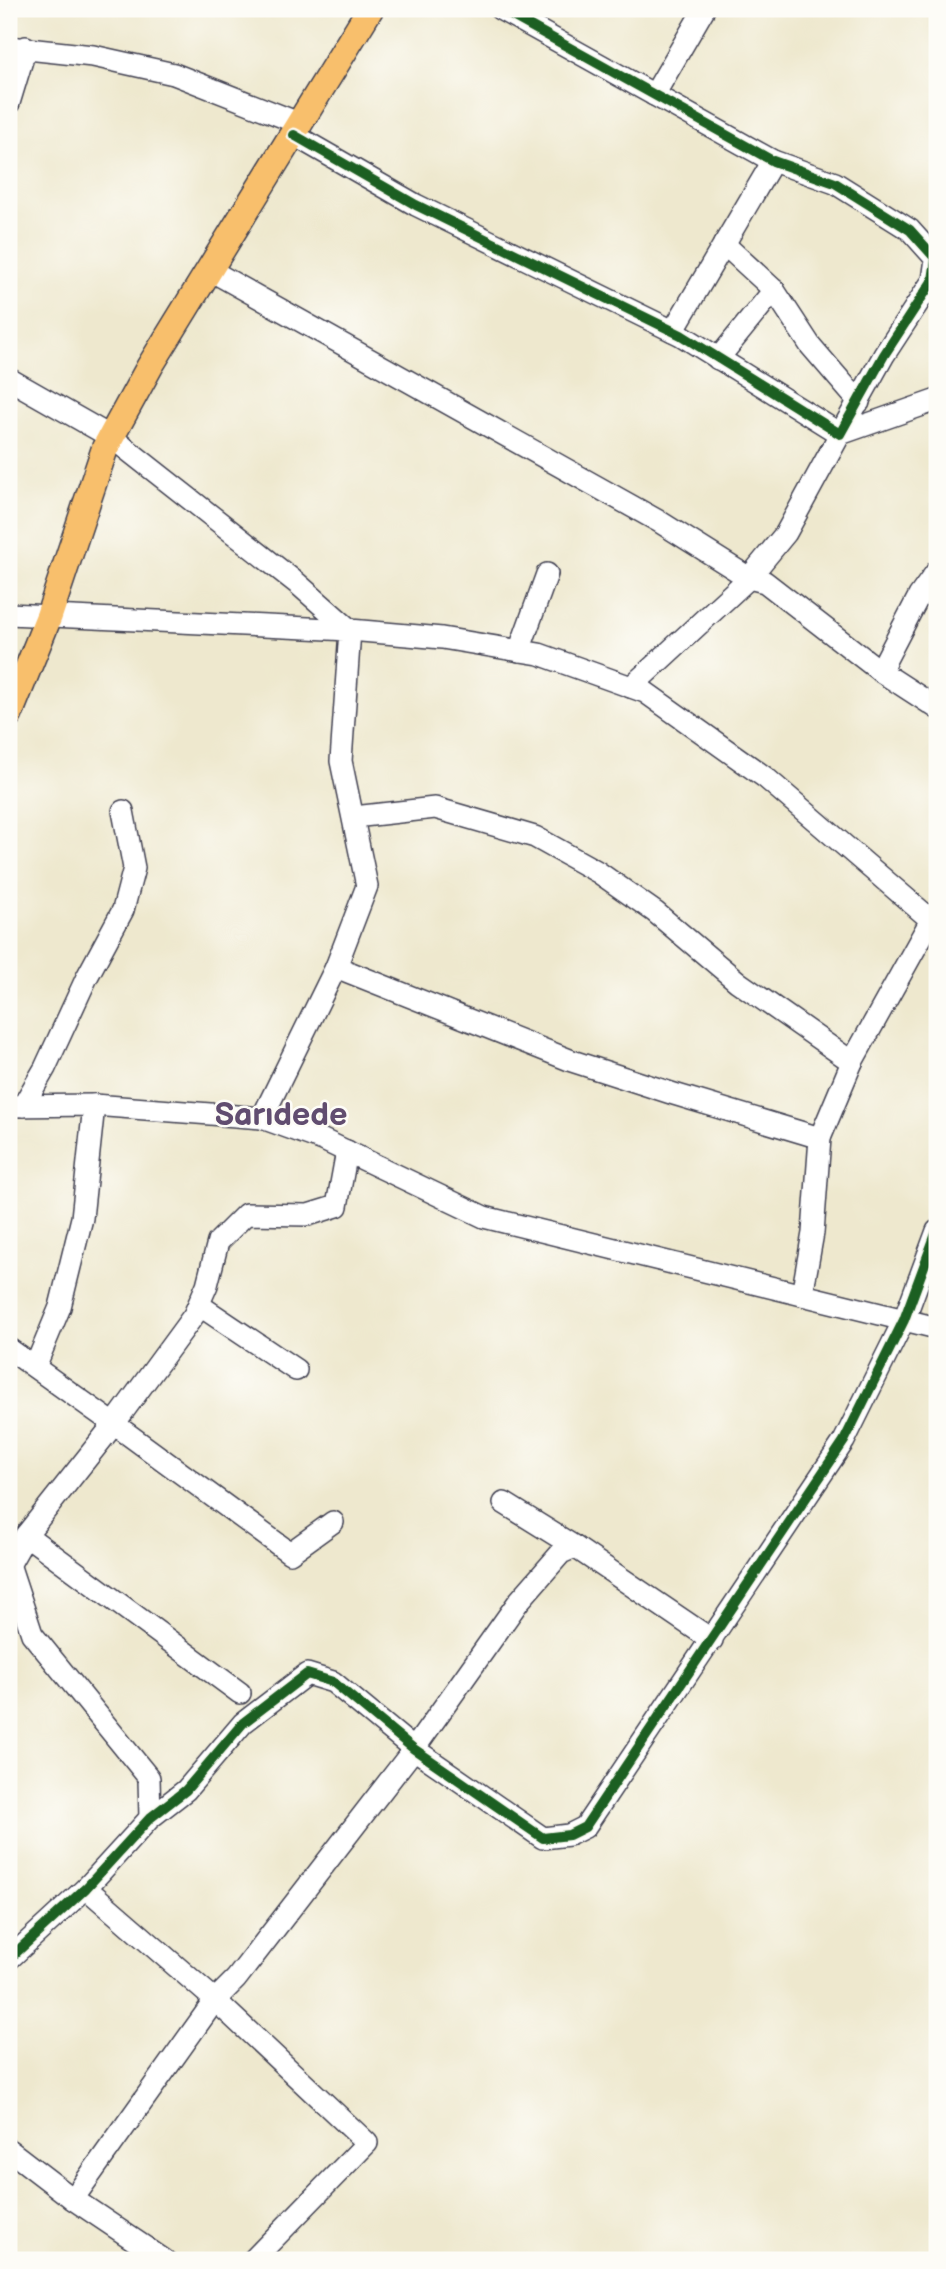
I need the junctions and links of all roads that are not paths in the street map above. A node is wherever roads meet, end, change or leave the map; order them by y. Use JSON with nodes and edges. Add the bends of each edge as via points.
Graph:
{"nodes":[{"id":1,"x":370,"y":9,"type":"edge"},
{"id":2,"x":500,"y":9,"type":"edge"},
{"id":3,"x":704,"y":9,"type":"edge"},
{"id":4,"x":17,"y":47,"type":"edge"},
{"id":5,"x":654,"y":95,"type":"junction"},
{"id":6,"x":9,"y":103,"type":"edge"},
{"id":7,"x":297,"y":129,"type":"junction"},
{"id":8,"x":773,"y":161,"type":"junction"},
{"id":9,"x":724,"y":244,"type":"junction"},
{"id":10,"x":937,"y":257,"type":"edge"},
{"id":11,"x":210,"y":270,"type":"junction"},
{"id":12,"x":774,"y":290,"type":"junction"},
{"id":13,"x":673,"y":331,"type":"junction"},
{"id":14,"x":718,"y":359,"type":"junction"},
{"id":15,"x":9,"y":379,"type":"edge"},
{"id":16,"x":937,"y":400,"type":"edge"},
{"id":17,"x":859,"y":402,"type":"junction"},
{"id":18,"x":840,"y":434,"type":"junction"},
{"id":19,"x":111,"y":437,"type":"junction"},
{"id":20,"x":937,"y":571,"type":"edge"},
{"id":21,"x":547,"y":574,"type":"dead end"},
{"id":22,"x":748,"y":578,"type":"junction"},
{"id":23,"x":9,"y":614,"type":"edge"},
{"id":24,"x":49,"y":616,"type":"junction"},
{"id":25,"x":350,"y":630,"type":"junction"},
{"id":26,"x":519,"y":650,"type":"junction"},
{"id":27,"x":880,"y":671,"type":"junction"},
{"id":28,"x":631,"y":687,"type":"junction"},
{"id":29,"x":937,"y":708,"type":"edge"},
{"id":30,"x":9,"y":715,"type":"edge"},
{"id":31,"x":123,"y":811,"type":"dead end"},
{"id":32,"x":354,"y":817,"type":"junction"},
{"id":33,"x":934,"y":922,"type":"edge"},
{"id":34,"x":337,"y":967,"type":"junction"},
{"id":35,"x":852,"y":1062,"type":"junction"},
{"id":36,"x":94,"y":1105,"type":"junction"},
{"id":37,"x":16,"y":1106,"type":"edge"},
{"id":38,"x":262,"y":1118,"type":"junction"},
{"id":39,"x":820,"y":1138,"type":"junction"},
{"id":40,"x":346,"y":1152,"type":"junction"},
{"id":41,"x":937,"y":1231,"type":"edge"},
{"id":42,"x":802,"y":1294,"type":"junction"},
{"id":43,"x":199,"y":1305,"type":"junction"},
{"id":44,"x":904,"y":1320,"type":"junction"},
{"id":45,"x":937,"y":1328,"type":"edge"},
{"id":46,"x":9,"y":1349,"type":"edge"},
{"id":47,"x":34,"y":1367,"type":"junction"},
{"id":48,"x":296,"y":1370,"type":"dead end"},
{"id":49,"x":114,"y":1424,"type":"junction"},
{"id":50,"x":503,"y":1503,"type":"dead end"},
{"id":51,"x":333,"y":1522,"type":"dead end"},
{"id":52,"x":575,"y":1546,"type":"junction"},
{"id":53,"x":15,"y":1549,"type":"edge"},
{"id":54,"x":712,"y":1640,"type":"junction"},
{"id":55,"x":240,"y":1693,"type":"dead end"},
{"id":56,"x":414,"y":1749,"type":"junction"},
{"id":57,"x":150,"y":1818,"type":"junction"},
{"id":58,"x":86,"y":1888,"type":"junction"},
{"id":59,"x":9,"y":1959,"type":"edge"},
{"id":60,"x":215,"y":2000,"type":"junction"},
{"id":61,"x":9,"y":2150,"type":"edge"},
{"id":62,"x":73,"y":2199,"type":"junction"},
{"id":63,"x":164,"y":2260,"type":"edge"},
{"id":64,"x":253,"y":2260,"type":"edge"}],
"edges":[{"from":1,"to":7,"type":"main road"},
{"from":2,"to":5,"type":"street"},
{"from":3,"to":5,"type":"street"},
{"from":4,"to":6,"type":"street"},
{"from":4,"to":7,"type":"street","via":[[174,74]]},
{"from":5,"to":8,"type":"street"},
{"from":7,"to":11,"type":"main road"},
{"from":7,"to":13,"type":"street","via":[[416,205]]},
{"from":8,"to":9,"type":"street"},
{"from":8,"to":10,"type":"street","via":[[835,183],[910,230]]},
{"from":9,"to":12,"type":"street"},
{"from":9,"to":13,"type":"street"},
{"from":10,"to":17,"type":"street","via":[[933,280]]},
{"from":11,"to":19,"type":"main road"},
{"from":11,"to":22,"type":"street","via":[[660,522]]},
{"from":12,"to":14,"type":"street"},
{"from":12,"to":17,"type":"street","via":[[810,345]]},
{"from":13,"to":14,"type":"street"},
{"from":14,"to":18,"type":"street"},
{"from":15,"to":19,"type":"street"},
{"from":16,"to":18,"type":"street"},
{"from":17,"to":18,"type":"street"},
{"from":18,"to":22,"type":"street","via":[[786,533]]},
{"from":19,"to":24,"type":"main road"},
{"from":19,"to":25,"type":"street"},
{"from":20,"to":27,"type":"street"},
{"from":21,"to":26,"type":"street"},
{"from":22,"to":27,"type":"street","via":[[765,582]]},
{"from":22,"to":28,"type":"street"},
{"from":23,"to":24,"type":"street"},
{"from":24,"to":25,"type":"street"},
{"from":24,"to":30,"type":"main road"},
{"from":25,"to":26,"type":"street"},
{"from":25,"to":32,"type":"street","via":[[341,761]]},
{"from":26,"to":28,"type":"street"},
{"from":27,"to":29,"type":"street"},
{"from":28,"to":33,"type":"street","via":[[645,692],[766,778]]},
{"from":31,"to":37,"type":"street","via":[[134,868],[123,910],[45,1068]]},
{"from":32,"to":34,"type":"street","via":[[368,886]]},
{"from":32,"to":35,"type":"street","via":[[435,808],[535,836],[655,912],[738,982]]},
{"from":33,"to":35,"type":"street"},
{"from":34,"to":38,"type":"street"},
{"from":34,"to":39,"type":"street","via":[[572,1061]]},
{"from":35,"to":39,"type":"street"},
{"from":36,"to":37,"type":"street"},
{"from":36,"to":38,"type":"street"},
{"from":36,"to":47,"type":"street","via":[[82,1218],[60,1307]]},
{"from":38,"to":40,"type":"street"},
{"from":39,"to":42,"type":"street","via":[[813,1233]]},
{"from":40,"to":42,"type":"street","via":[[484,1217]]},
{"from":40,"to":43,"type":"street","via":[[337,1206],[308,1215],[246,1214],[218,1242]]},
{"from":41,"to":44,"type":"street"},
{"from":42,"to":44,"type":"street"},
{"from":43,"to":48,"type":"street"},
{"from":43,"to":49,"type":"street"},
{"from":44,"to":45,"type":"street"},
{"from":44,"to":54,"type":"street","via":[[844,1441]]},
{"from":46,"to":47,"type":"street"},
{"from":47,"to":49,"type":"street"},
{"from":49,"to":51,"type":"street","via":[[290,1553]]},
{"from":49,"to":53,"type":"street"},
{"from":50,"to":52,"type":"street"},
{"from":52,"to":54,"type":"street"},
{"from":52,"to":56,"type":"street","via":[[561,1553],[519,1601]]},
{"from":53,"to":55,"type":"street"},
{"from":53,"to":57,"type":"street","via":[[32,1634],[149,1778]]},
{"from":54,"to":56,"type":"street","via":[[585,1827],[569,1835],[543,1838]]},
{"from":56,"to":57,"type":"street","via":[[332,1682],[307,1674],[243,1723],[186,1790]]},
{"from":56,"to":60,"type":"street"},
{"from":57,"to":58,"type":"street"},
{"from":58,"to":59,"type":"street"},
{"from":58,"to":60,"type":"street"},
{"from":60,"to":62,"type":"street"},
{"from":60,"to":64,"type":"street","via":[[367,2143]]},
{"from":61,"to":62,"type":"street"},
{"from":62,"to":63,"type":"street"}]}
